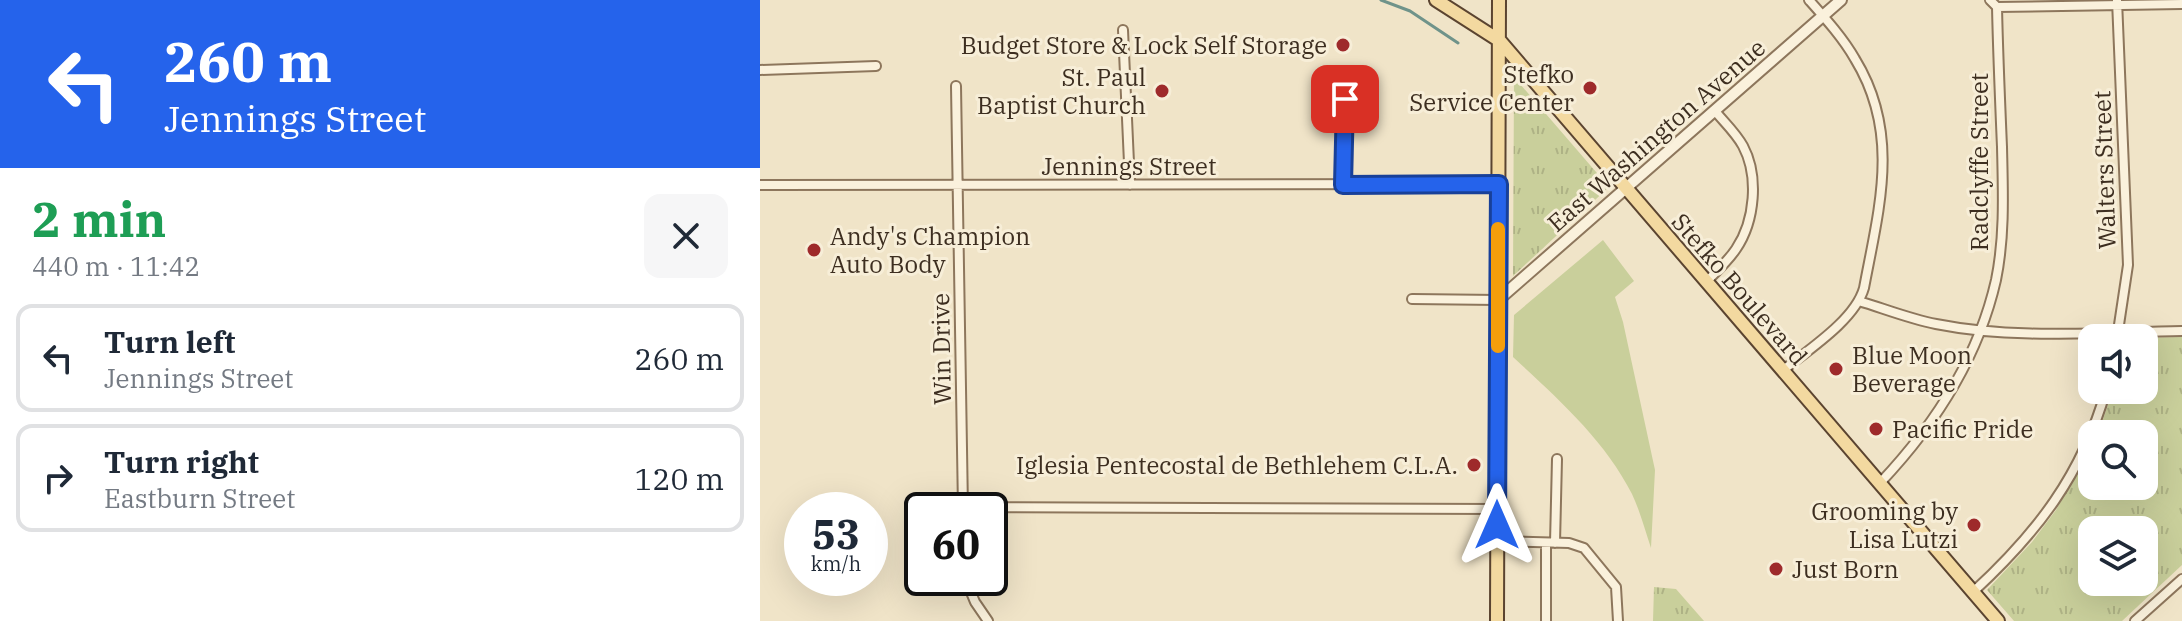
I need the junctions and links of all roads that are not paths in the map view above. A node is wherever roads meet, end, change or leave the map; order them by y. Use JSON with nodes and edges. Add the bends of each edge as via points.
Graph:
{"nodes":[{"id":1,"x":1436,"y":0,"type":"edge"},
{"id":2,"x":1499,"y":0,"type":"edge"},
{"id":3,"x":1809,"y":0,"type":"edge"},
{"id":4,"x":1841,"y":0,"type":"edge"},
{"id":5,"x":2117,"y":2,"type":"edge"},
{"id":6,"x":1994,"y":4,"type":"edge"},
{"id":7,"x":2182,"y":4,"type":"edge"},
{"id":8,"x":1823,"y":16,"type":"junction"},
{"id":9,"x":1123,"y":30,"type":"dead end"},
{"id":10,"x":1500,"y":41,"type":"junction"},
{"id":11,"x":876,"y":66,"type":"dead end"},
{"id":12,"x":760,"y":70,"type":"edge"},
{"id":13,"x":956,"y":86,"type":"dead end"},
{"id":14,"x":1345,"y":99,"type":"dead end"},
{"id":15,"x":1715,"y":111,"type":"junction"},
{"id":16,"x":1499,"y":184,"type":"junction"},
{"id":17,"x":760,"y":185,"type":"edge"},
{"id":18,"x":1130,"y":185,"type":"junction"},
{"id":19,"x":1343,"y":185,"type":"junction"},
{"id":20,"x":957,"y":187,"type":"junction"},
{"id":21,"x":1626,"y":190,"type":"junction"},
{"id":22,"x":1706,"y":282,"type":"junction"},
{"id":23,"x":1412,"y":299,"type":"dead end"},
{"id":24,"x":1498,"y":300,"type":"junction"},
{"id":25,"x":1859,"y":301,"type":"junction"},
{"id":26,"x":2120,"y":324,"type":"edge"},
{"id":27,"x":1980,"y":331,"type":"junction"},
{"id":28,"x":2182,"y":331,"type":"edge"},
{"id":29,"x":2158,"y":332,"type":"edge"},
{"id":30,"x":2078,"y":334,"type":"edge"},
{"id":31,"x":1782,"y":371,"type":"junction"},
{"id":32,"x":2101,"y":404,"type":"edge"},
{"id":33,"x":1557,"y":459,"type":"dead end"},
{"id":34,"x":1880,"y":483,"type":"junction"},
{"id":35,"x":963,"y":492,"type":"edge"},
{"id":36,"x":1008,"y":508,"type":"edge"},
{"id":37,"x":1497,"y":509,"type":"junction"},
{"id":38,"x":1497,"y":541,"type":"junction"},
{"id":39,"x":1551,"y":543,"type":"junction"},
{"id":40,"x":2182,"y":579,"type":"edge"},
{"id":41,"x":1973,"y":592,"type":"junction"},
{"id":42,"x":973,"y":596,"type":"edge"},
{"id":43,"x":988,"y":621,"type":"edge"},
{"id":44,"x":1497,"y":621,"type":"edge"},
{"id":45,"x":1546,"y":621,"type":"edge"},
{"id":46,"x":1618,"y":621,"type":"edge"},
{"id":47,"x":1998,"y":621,"type":"edge"},
{"id":48,"x":2135,"y":621,"type":"edge"}],
"edges":[{"from":1,"to":10,"type":"main road","name":"Stefko Boulevard"},
{"from":2,"to":10,"type":"main road"},
{"from":3,"to":8,"type":"street"},
{"from":4,"to":8,"type":"street","name":"East Washington Avenue"},
{"from":5,"to":6,"type":"street"},
{"from":5,"to":7,"type":"street"},
{"from":5,"to":26,"type":"street","name":"Walters Street","via":[[2128,265]]},
{"from":6,"to":27,"type":"street","name":"Radclyffe Street","via":[[2003,221],[1996,279]]},
{"from":8,"to":15,"type":"street","name":"East Washington Avenue"},
{"from":8,"to":25,"type":"street","via":[[1864,75],[1883,142],[1881,198]]},
{"from":9,"to":18,"type":"street"},
{"from":10,"to":16,"type":"main road"},
{"from":10,"to":21,"type":"main road","name":"Stefko Boulevard"},
{"from":11,"to":12,"type":"street"},
{"from":13,"to":20,"type":"street","name":"Win Drive"},
{"from":14,"to":19,"type":"street"},
{"from":15,"to":21,"type":"street","name":"East Washington Avenue"},
{"from":15,"to":22,"type":"street","via":[[1744,148],[1753,194],[1742,239]]},
{"from":16,"to":19,"type":"street","name":"Jennings Street"},
{"from":16,"to":24,"type":"main road"},
{"from":17,"to":20,"type":"street","name":"Jennings Street"},
{"from":18,"to":19,"type":"street","name":"Jennings Street"},
{"from":18,"to":20,"type":"street","name":"Jennings Street"},
{"from":20,"to":35,"type":"street","name":"Win Drive"},
{"from":21,"to":22,"type":"main road","name":"Stefko Boulevard"},
{"from":21,"to":24,"type":"street","name":"East Washington Avenue"},
{"from":22,"to":31,"type":"main road","name":"Stefko Boulevard"},
{"from":23,"to":24,"type":"street"},
{"from":24,"to":37,"type":"main road"},
{"from":25,"to":27,"type":"street","via":[[1926,322]]},
{"from":25,"to":31,"type":"street"},
{"from":27,"to":30,"type":"street"},
{"from":27,"to":34,"type":"street","name":"Radclyffe Street","via":[[1937,414]]},
{"from":28,"to":29,"type":"street"},
{"from":31,"to":34,"type":"main road","name":"Stefko Boulevard"},
{"from":32,"to":41,"type":"street","via":[[2082,455],[2052,506]]},
{"from":33,"to":39,"type":"street"},
{"from":34,"to":41,"type":"main road","name":"Stefko Boulevard"},
{"from":36,"to":37,"type":"street"},
{"from":37,"to":38,"type":"main road"},
{"from":38,"to":39,"type":"street"},
{"from":38,"to":44,"type":"main road"},
{"from":39,"to":45,"type":"street"},
{"from":39,"to":46,"type":"street","via":[[1579,546],[1595,559],[1616,587]]},
{"from":40,"to":48,"type":"street"},
{"from":41,"to":47,"type":"main road","name":"Stefko Boulevard"},
{"from":42,"to":43,"type":"street"}]}
